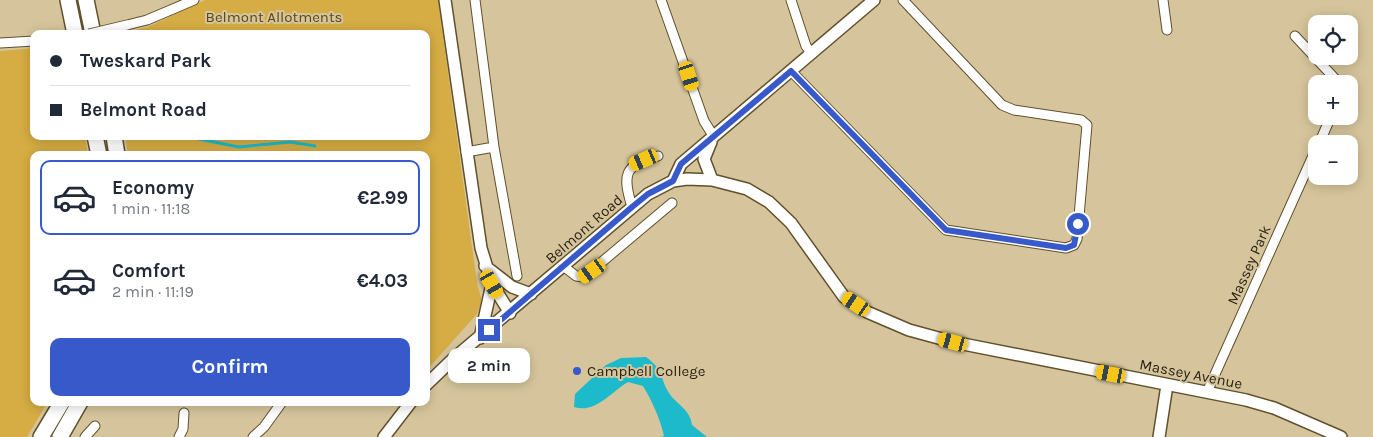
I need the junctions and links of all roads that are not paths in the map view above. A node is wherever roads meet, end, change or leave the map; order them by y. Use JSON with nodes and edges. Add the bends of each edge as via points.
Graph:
{"nodes":[{"id":1,"x":68,"y":0,"type":"edge"},
{"id":2,"x":86,"y":0,"type":"edge"},
{"id":3,"x":194,"y":0,"type":"edge"},
{"id":4,"x":445,"y":0,"type":"edge"},
{"id":5,"x":475,"y":0,"type":"edge"},
{"id":6,"x":661,"y":0,"type":"edge"},
{"id":7,"x":791,"y":0,"type":"edge"},
{"id":8,"x":874,"y":0,"type":"edge"},
{"id":9,"x":903,"y":0,"type":"edge"},
{"id":10,"x":1163,"y":0,"type":"edge"},
{"id":11,"x":74,"y":30,"type":"edge"},
{"id":12,"x":90,"y":30,"type":"edge"},
{"id":13,"x":109,"y":30,"type":"edge"},
{"id":14,"x":1167,"y":30,"type":"dead end"},
{"id":15,"x":1295,"y":36,"type":"dead end"},
{"id":16,"x":30,"y":41,"type":"edge"},
{"id":17,"x":0,"y":43,"type":"edge"},
{"id":18,"x":812,"y":54,"type":"junction"},
{"id":19,"x":791,"y":71,"type":"junction"},
{"id":20,"x":1332,"y":75,"type":"edge"},
{"id":21,"x":714,"y":137,"type":"junction"},
{"id":22,"x":494,"y":147,"type":"junction"},
{"id":23,"x":466,"y":152,"type":"junction"},
{"id":24,"x":658,"y":156,"type":"dead end"},
{"id":25,"x":1308,"y":167,"type":"edge"},
{"id":26,"x":712,"y":180,"type":"junction"},
{"id":27,"x":673,"y":181,"type":"junction"},
{"id":28,"x":672,"y":203,"type":"dead end"},
{"id":29,"x":632,"y":207,"type":"junction"},
{"id":30,"x":485,"y":266,"type":"junction"},
{"id":31,"x":563,"y":266,"type":"junction"},
{"id":32,"x":517,"y":276,"type":"dead end"},
{"id":33,"x":492,"y":284,"type":"junction"},
{"id":34,"x":531,"y":294,"type":"junction"},
{"id":35,"x":510,"y":312,"type":"junction"},
{"id":36,"x":480,"y":338,"type":"junction"},
{"id":37,"x":430,"y":382,"type":"edge"},
{"id":38,"x":1167,"y":385,"type":"junction"},
{"id":39,"x":1207,"y":392,"type":"junction"},
{"id":40,"x":60,"y":406,"type":"edge"},
{"id":41,"x":78,"y":406,"type":"edge"},
{"id":42,"x":279,"y":406,"type":"edge"},
{"id":43,"x":407,"y":406,"type":"edge"},
{"id":44,"x":184,"y":413,"type":"dead end"},
{"id":45,"x":95,"y":426,"type":"dead end"},
{"id":46,"x":41,"y":437,"type":"edge"},
{"id":47,"x":60,"y":437,"type":"edge"},
{"id":48,"x":85,"y":437,"type":"edge"},
{"id":49,"x":179,"y":437,"type":"edge"},
{"id":50,"x":253,"y":437,"type":"edge"},
{"id":51,"x":384,"y":437,"type":"edge"},
{"id":52,"x":1159,"y":437,"type":"edge"},
{"id":53,"x":1341,"y":437,"type":"edge"}],
"edges":[{"from":1,"to":11,"type":"highway"},
{"from":2,"to":12,"type":"highway"},
{"from":3,"to":13,"type":"street","bridge":true,"via":[[146,20]]},
{"from":4,"to":23,"type":"street"},
{"from":5,"to":22,"type":"street"},
{"from":6,"to":21,"type":"street","via":[[704,121]]},
{"from":7,"to":18,"type":"street","via":[[806,46]]},
{"from":8,"to":18,"type":"street"},
{"from":9,"to":19,"type":"street","via":[[1002,105],[1014,110],[1081,120],[1087,125],[1074,245],[1066,248],[946,230]]},
{"from":10,"to":14,"type":"street"},
{"from":15,"to":20,"type":"street"},
{"from":16,"to":17,"type":"street"},
{"from":18,"to":19,"type":"street"},
{"from":19,"to":21,"type":"street"},
{"from":21,"to":26,"type":"street","via":[[704,159]]},
{"from":21,"to":27,"type":"street","via":[[681,164]]},
{"from":22,"to":23,"type":"street"},
{"from":22,"to":32,"type":"street"},
{"from":23,"to":30,"type":"street"},
{"from":24,"to":29,"type":"street","via":[[635,164],[627,174],[626,187]]},
{"from":25,"to":39,"type":"street","name":"Massey Park"},
{"from":26,"to":27,"type":"street","name":"Massey Avenue"},
{"from":26,"to":38,"type":"street","name":"Massey Avenue","via":[[747,189],[770,202],[791,223],[844,296],[867,312],[909,330],[953,342]]},
{"from":27,"to":29,"type":"street","name":"Belmont Road"},
{"from":28,"to":31,"type":"street","via":[[584,277],[576,276]]},
{"from":29,"to":31,"type":"street","name":"Belmont Road"},
{"from":30,"to":33,"type":"street"},
{"from":30,"to":34,"type":"street","via":[[512,287]]},
{"from":31,"to":34,"type":"street","name":"Belmont Road"},
{"from":33,"to":35,"type":"street"},
{"from":33,"to":36,"type":"street"},
{"from":34,"to":35,"type":"street","name":"Belmont Road"},
{"from":35,"to":36,"type":"street","name":"Belmont Road"},
{"from":36,"to":37,"type":"street","name":"Belmont Road"},
{"from":38,"to":39,"type":"street","name":"Massey Avenue"},
{"from":38,"to":52,"type":"street"},
{"from":39,"to":53,"type":"street","name":"Massey Avenue","via":[[1274,408]]},
{"from":40,"to":46,"type":"highway"},
{"from":41,"to":47,"type":"highway"},
{"from":42,"to":50,"type":"street"},
{"from":43,"to":51,"type":"street"},
{"from":44,"to":49,"type":"street"},
{"from":45,"to":48,"type":"street"}]}
